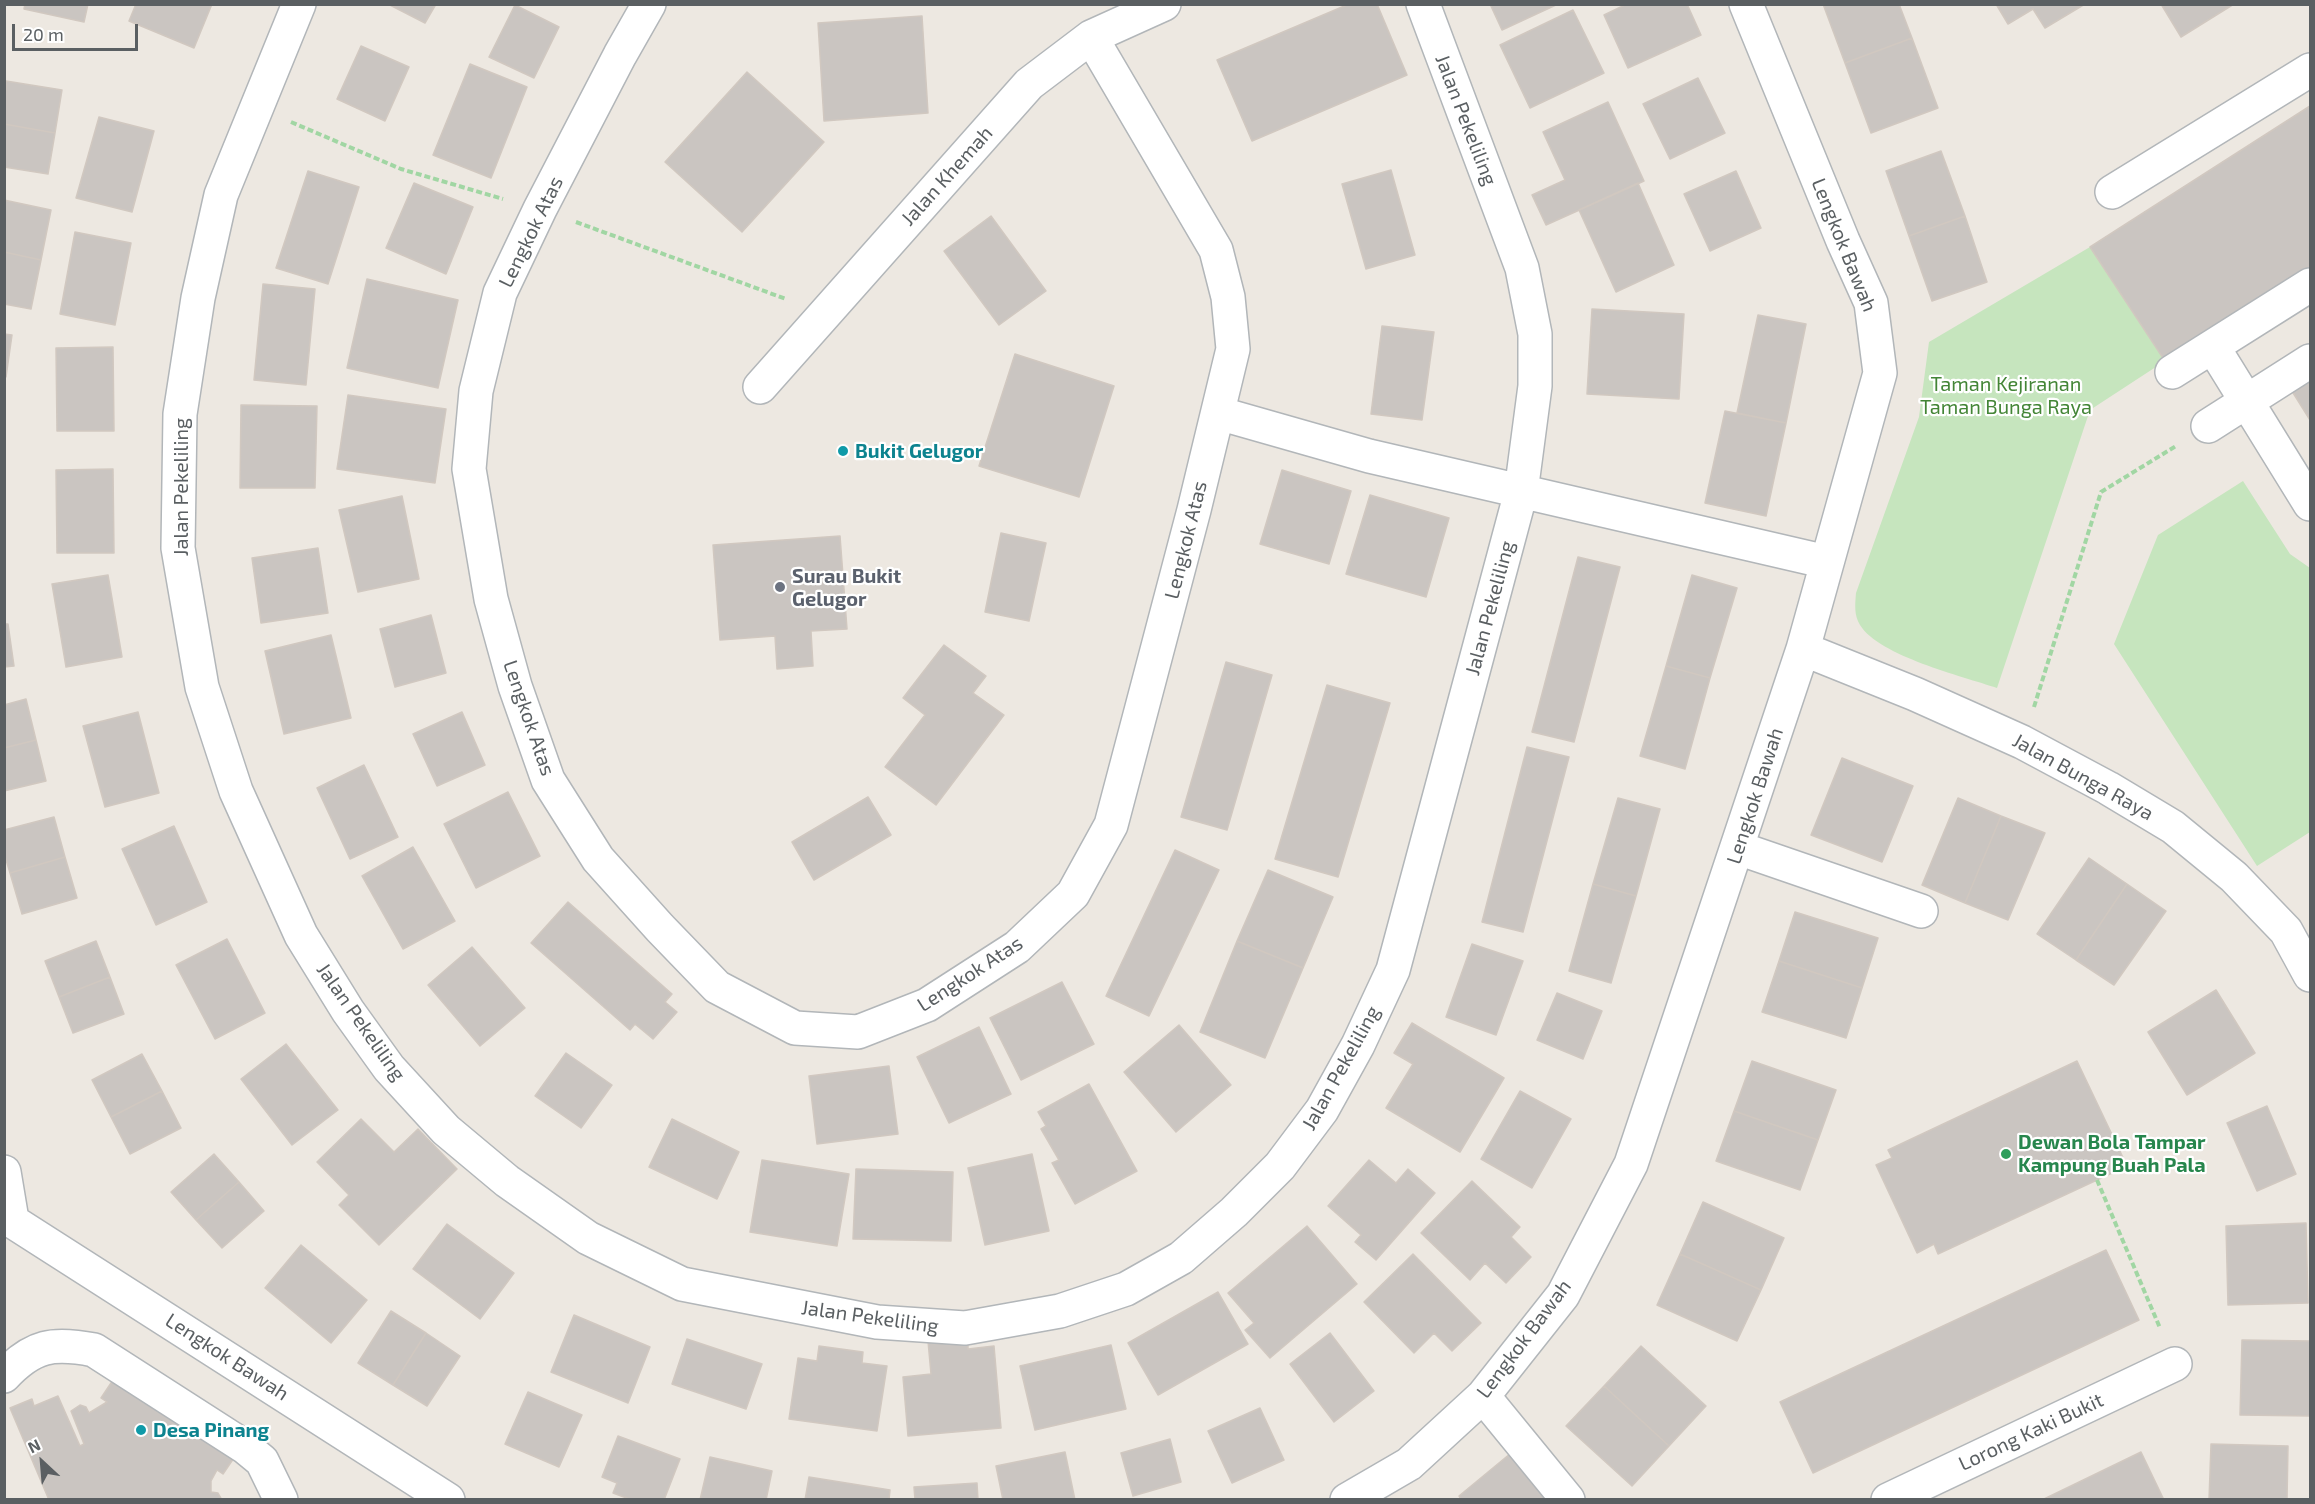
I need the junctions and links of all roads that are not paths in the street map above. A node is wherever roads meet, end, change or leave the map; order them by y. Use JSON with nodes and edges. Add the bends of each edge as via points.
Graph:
{"nodes":[{"id":1,"x":299,"y":4,"type":"edge"},
{"id":2,"x":649,"y":4,"type":"edge"},
{"id":3,"x":1164,"y":4,"type":"edge"},
{"id":4,"x":1423,"y":4,"type":"edge"},
{"id":5,"x":1746,"y":4,"type":"edge"},
{"id":6,"x":1091,"y":37,"type":"junction"},
{"id":7,"x":2310,"y":70,"type":"edge"},
{"id":8,"x":2112,"y":192,"type":"dead end"},
{"id":9,"x":2310,"y":285,"type":"edge"},
{"id":10,"x":2213,"y":347,"type":"junction"},
{"id":11,"x":2310,"y":361,"type":"edge"},
{"id":12,"x":2172,"y":372,"type":"dead end"},
{"id":13,"x":760,"y":387,"type":"dead end"},
{"id":14,"x":2246,"y":403,"type":"junction"},
{"id":15,"x":1218,"y":413,"type":"junction"},
{"id":16,"x":2208,"y":426,"type":"road end"},
{"id":17,"x":1521,"y":492,"type":"junction"},
{"id":18,"x":2310,"y":504,"type":"edge"},
{"id":19,"x":1827,"y":562,"type":"junction"},
{"id":20,"x":1803,"y":649,"type":"junction"},
{"id":21,"x":1738,"y":848,"type":"junction"},
{"id":22,"x":1921,"y":911,"type":"dead end"},
{"id":23,"x":2310,"y":975,"type":"edge"},
{"id":24,"x":4,"y":1172,"type":"edge"},
{"id":25,"x":8,"y":1218,"type":"edge"},
{"id":26,"x":2175,"y":1364,"type":"road end"},
{"id":27,"x":4,"y":1376,"type":"edge"},
{"id":28,"x":1483,"y":1396,"type":"junction"},
{"id":29,"x":281,"y":1500,"type":"edge"},
{"id":30,"x":448,"y":1500,"type":"edge"},
{"id":31,"x":1347,"y":1500,"type":"edge"},
{"id":32,"x":1568,"y":1500,"type":"edge"},
{"id":33,"x":1888,"y":1500,"type":"edge"}],
"edges":[{"from":1,"to":17,"type":"street","name":"Jalan Pekeliling","via":[[221,195],[198,297],[180,414],[178,548],[202,687],[236,791],[301,934],[389,1068],[446,1130],[507,1181],[588,1238],[682,1284],[877,1322],[965,1328],[1060,1311],[1126,1289],[1181,1258],[1234,1212],[1280,1166],[1322,1110],[1393,970]]},
{"from":2,"to":15,"type":"street","name":"Lengkok Atas","via":[[500,293],[476,391],[469,469],[491,599],[515,686],[549,780],[598,859],[717,987],[795,1028],[858,1032],[927,1005],[1017,947],[1073,894],[1111,825]]},
{"from":3,"to":6,"type":"street","name":"Jalan Khemah"},
{"from":4,"to":17,"type":"street","name":"Jalan Pekeliling","via":[[1522,268],[1535,334],[1535,386]]},
{"from":5,"to":19,"type":"street","name":"Lengkok Bawah","via":[[1871,303],[1881,374]]},
{"from":6,"to":13,"type":"street","name":"Jalan Khemah","via":[[1029,84]]},
{"from":6,"to":15,"type":"street","name":"Lengkok Atas","via":[[1215,250],[1228,297],[1233,349]]},
{"from":7,"to":8,"type":"street"},
{"from":9,"to":10,"type":"street"},
{"from":10,"to":12,"type":"street"},
{"from":10,"to":14,"type":"street"},
{"from":11,"to":14,"type":"street"},
{"from":14,"to":16,"type":"street"},
{"from":14,"to":18,"type":"street"},
{"from":15,"to":17,"type":"street","via":[[1369,456]]},
{"from":17,"to":19,"type":"street"},
{"from":19,"to":20,"type":"street","name":"Lengkok Bawah"},
{"from":20,"to":21,"type":"street","name":"Lengkok Bawah"},
{"from":20,"to":23,"type":"street","name":"Jalan Bunga Raya","via":[[2022,742],[2173,826],[2234,877],[2286,931]]},
{"from":21,"to":22,"type":"street"},
{"from":21,"to":28,"type":"street","name":"Lengkok Bawah","via":[[1631,1164],[1563,1295]]},
{"from":24,"to":25,"type":"street"},
{"from":25,"to":30,"type":"street","name":"Lengkok Bawah"},
{"from":26,"to":33,"type":"street","name":"Lorong Kaki Bukit"},
{"from":27,"to":29,"type":"street","via":[[38,1350],[67,1345],[94,1350],[262,1461]]},
{"from":28,"to":31,"type":"street","name":"Lengkok Bawah","via":[[1409,1464]]},
{"from":28,"to":32,"type":"street"}]}
